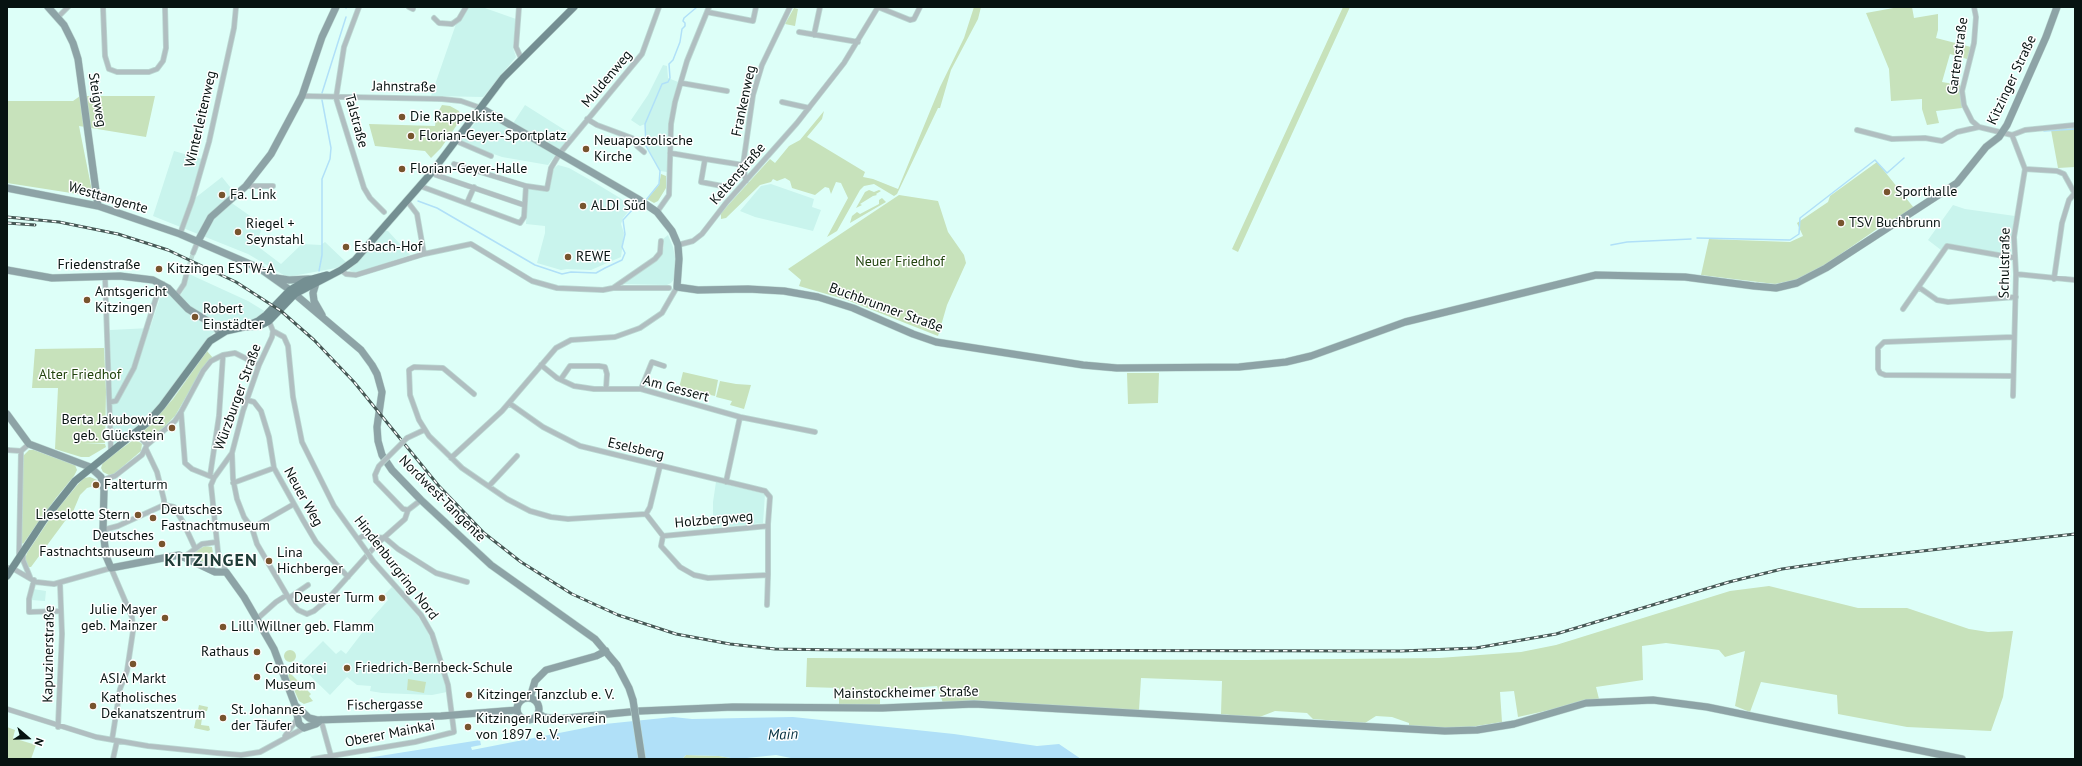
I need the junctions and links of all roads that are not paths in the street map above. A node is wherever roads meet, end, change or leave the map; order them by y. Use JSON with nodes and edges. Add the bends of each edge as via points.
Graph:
{"nodes":[{"id":1,"x":48,"y":7,"type":"edge"},
{"id":2,"x":68,"y":7,"type":"edge"},
{"id":3,"x":103,"y":7,"type":"edge"},
{"id":4,"x":165,"y":7,"type":"edge"},
{"id":5,"x":236,"y":7,"type":"edge"},
{"id":6,"x":336,"y":7,"type":"edge"},
{"id":7,"x":359,"y":7,"type":"edge"},
{"id":8,"x":466,"y":7,"type":"edge"},
{"id":9,"x":519,"y":7,"type":"edge"},
{"id":10,"x":574,"y":7,"type":"edge"},
{"id":11,"x":659,"y":7,"type":"edge"},
{"id":12,"x":709,"y":7,"type":"edge"},
{"id":13,"x":756,"y":7,"type":"edge"},
{"id":14,"x":790,"y":7,"type":"edge"},
{"id":15,"x":820,"y":7,"type":"edge"},
{"id":16,"x":878,"y":7,"type":"edge"},
{"id":17,"x":920,"y":7,"type":"edge"},
{"id":18,"x":1974,"y":7,"type":"edge"},
{"id":19,"x":2057,"y":7,"type":"edge"},
{"id":20,"x":707,"y":12,"type":"junction"},
{"id":21,"x":58,"y":17,"type":"junction"},
{"id":22,"x":434,"y":18,"type":"dead end"},
{"id":23,"x":799,"y":32,"type":"dead end"},
{"id":24,"x":814,"y":34,"type":"junction"},
{"id":25,"x":858,"y":42,"type":"junction"},
{"id":26,"x":521,"y":58,"type":"junction"},
{"id":27,"x":681,"y":83,"type":"junction"},
{"id":28,"x":727,"y":90,"type":"dead end"},
{"id":29,"x":302,"y":96,"type":"junction"},
{"id":30,"x":336,"y":98,"type":"junction"},
{"id":31,"x":782,"y":102,"type":"dead end"},
{"id":32,"x":481,"y":108,"type":"junction"},
{"id":33,"x":809,"y":108,"type":"junction"},
{"id":34,"x":587,"y":119,"type":"junction"},
{"id":35,"x":2075,"y":125,"type":"edge"},
{"id":36,"x":1979,"y":126,"type":"junction"},
{"id":37,"x":1857,"y":130,"type":"dead end"},
{"id":38,"x":2003,"y":131,"type":"junction"},
{"id":39,"x":2012,"y":135,"type":"junction"},
{"id":40,"x":456,"y":141,"type":"junction"},
{"id":41,"x":644,"y":152,"type":"dead end"},
{"id":42,"x":560,"y":153,"type":"junction"},
{"id":43,"x":670,"y":153,"type":"junction"},
{"id":44,"x":491,"y":156,"type":"dead end"},
{"id":45,"x":705,"y":159,"type":"junction"},
{"id":46,"x":454,"y":164,"type":"dead end"},
{"id":47,"x":743,"y":164,"type":"junction"},
{"id":48,"x":2025,"y":169,"type":"junction"},
{"id":49,"x":432,"y":172,"type":"junction"},
{"id":50,"x":746,"y":181,"type":"junction"},
{"id":51,"x":246,"y":186,"type":"junction"},
{"id":52,"x":273,"y":186,"type":"dead end"},
{"id":53,"x":420,"y":186,"type":"junction"},
{"id":54,"x":526,"y":186,"type":"junction"},
{"id":55,"x":722,"y":186,"type":"dead end"},
{"id":56,"x":474,"y":187,"type":"junction"},
{"id":57,"x":7,"y":188,"type":"edge"},
{"id":58,"x":2074,"y":194,"type":"edge"},
{"id":59,"x":407,"y":201,"type":"junction"},
{"id":60,"x":467,"y":203,"type":"junction"},
{"id":61,"x":524,"y":205,"type":"junction"},
{"id":62,"x":98,"y":206,"type":"junction"},
{"id":63,"x":384,"y":212,"type":"dead end"},
{"id":64,"x":657,"y":212,"type":"junction"},
{"id":65,"x":180,"y":234,"type":"junction"},
{"id":66,"x":198,"y":241,"type":"junction"},
{"id":67,"x":661,"y":241,"type":"dead end"},
{"id":68,"x":678,"y":245,"type":"junction"},
{"id":69,"x":193,"y":253,"type":"tunnel mouth"},
{"id":70,"x":424,"y":254,"type":"junction"},
{"id":71,"x":2015,"y":258,"type":"junction"},
{"id":72,"x":7,"y":270,"type":"edge"},
{"id":73,"x":341,"y":270,"type":"junction"},
{"id":74,"x":187,"y":272,"type":"tunnel mouth"},
{"id":75,"x":331,"y":274,"type":"junction"},
{"id":76,"x":2016,"y":274,"type":"junction"},
{"id":77,"x":104,"y":276,"type":"junction"},
{"id":78,"x":275,"y":278,"type":"junction"},
{"id":79,"x":309,"y":279,"type":"junction"},
{"id":80,"x":2054,"y":279,"type":"junction"},
{"id":81,"x":2075,"y":280,"type":"edge"},
{"id":82,"x":316,"y":283,"type":"junction"},
{"id":83,"x":163,"y":284,"type":"junction"},
{"id":84,"x":613,"y":288,"type":"junction"},
{"id":85,"x":673,"y":288,"type":"junction"},
{"id":86,"x":1920,"y":288,"type":"junction"},
{"id":87,"x":292,"y":292,"type":"junction"},
{"id":88,"x":176,"y":296,"type":"junction"},
{"id":89,"x":2016,"y":297,"type":"junction"},
{"id":90,"x":1903,"y":309,"type":"dead end"},
{"id":91,"x":324,"y":318,"type":"junction"},
{"id":92,"x":269,"y":321,"type":"junction"},
{"id":93,"x":245,"y":327,"type":"junction"},
{"id":94,"x":273,"y":331,"type":"junction"},
{"id":95,"x":220,"y":333,"type":"junction"},
{"id":96,"x":2014,"y":337,"type":"junction"},
{"id":97,"x":223,"y":355,"type":"junction"},
{"id":98,"x":259,"y":365,"type":"junction"},
{"id":99,"x":541,"y":365,"type":"junction"},
{"id":100,"x":664,"y":366,"type":"dead end"},
{"id":101,"x":1158,"y":367,"type":"joint"},
{"id":102,"x":2013,"y":376,"type":"junction"},
{"id":103,"x":560,"y":379,"type":"junction"},
{"id":104,"x":606,"y":389,"type":"junction"},
{"id":105,"x":641,"y":389,"type":"junction"},
{"id":106,"x":474,"y":394,"type":"dead end"},
{"id":107,"x":2013,"y":396,"type":"dead end"},
{"id":108,"x":247,"y":400,"type":"junction"},
{"id":109,"x":110,"y":402,"type":"junction"},
{"id":110,"x":509,"y":403,"type":"junction"},
{"id":111,"x":181,"y":412,"type":"junction"},
{"id":112,"x":7,"y":414,"type":"edge"},
{"id":113,"x":740,"y":417,"type":"junction"},
{"id":114,"x":424,"y":430,"type":"junction"},
{"id":115,"x":815,"y":432,"type":"dead end"},
{"id":116,"x":136,"y":433,"type":"junction"},
{"id":117,"x":29,"y":444,"type":"junction"},
{"id":118,"x":146,"y":447,"type":"junction"},
{"id":119,"x":7,"y":450,"type":"edge"},
{"id":120,"x":21,"y":451,"type":"junction"},
{"id":121,"x":110,"y":452,"type":"junction"},
{"id":122,"x":232,"y":453,"type":"junction"},
{"id":123,"x":517,"y":456,"type":"dead end"},
{"id":124,"x":451,"y":458,"type":"junction"},
{"id":125,"x":90,"y":466,"type":"junction"},
{"id":126,"x":660,"y":466,"type":"junction"},
{"id":127,"x":274,"y":468,"type":"junction"},
{"id":128,"x":212,"y":477,"type":"junction"},
{"id":129,"x":102,"y":480,"type":"junction"},
{"id":130,"x":726,"y":482,"type":"junction"},
{"id":131,"x":234,"y":483,"type":"junction"},
{"id":132,"x":489,"y":486,"type":"junction"},
{"id":133,"x":421,"y":500,"type":"junction"},
{"id":134,"x":294,"y":504,"type":"junction"},
{"id":135,"x":164,"y":505,"type":"junction"},
{"id":136,"x":408,"y":510,"type":"junction"},
{"id":137,"x":646,"y":514,"type":"junction"},
{"id":138,"x":768,"y":526,"type":"junction"},
{"id":139,"x":252,"y":528,"type":"junction"},
{"id":140,"x":103,"y":530,"type":"junction"},
{"id":141,"x":663,"y":536,"type":"junction"},
{"id":142,"x":358,"y":538,"type":"junction"},
{"id":143,"x":386,"y":538,"type":"junction"},
{"id":144,"x":217,"y":542,"type":"junction"},
{"id":145,"x":195,"y":548,"type":"junction"},
{"id":146,"x":24,"y":549,"type":"junction"},
{"id":147,"x":19,"y":556,"type":"junction"},
{"id":148,"x":181,"y":556,"type":"junction"},
{"id":149,"x":10,"y":568,"type":"edge"},
{"id":150,"x":111,"y":568,"type":"junction"},
{"id":151,"x":226,"y":572,"type":"junction"},
{"id":152,"x":768,"y":575,"type":"junction"},
{"id":153,"x":7,"y":576,"type":"edge"},
{"id":154,"x":348,"y":577,"type":"junction"},
{"id":155,"x":32,"y":579,"type":"junction"},
{"id":156,"x":467,"y":582,"type":"dead end"},
{"id":157,"x":60,"y":583,"type":"junction"},
{"id":158,"x":308,"y":585,"type":"dead end"},
{"id":159,"x":288,"y":597,"type":"junction"},
{"id":160,"x":767,"y":605,"type":"dead end"},
{"id":161,"x":61,"y":611,"type":"junction"},
{"id":162,"x":257,"y":619,"type":"junction"},
{"id":163,"x":606,"y":651,"type":"junction"},
{"id":164,"x":530,"y":698,"type":"junction"},
{"id":165,"x":296,"y":705,"type":"junction"},
{"id":166,"x":7,"y":709,"type":"edge"},
{"id":167,"x":517,"y":710,"type":"junction"},
{"id":168,"x":539,"y":714,"type":"junction"},
{"id":169,"x":307,"y":716,"type":"junction"},
{"id":170,"x":451,"y":716,"type":"junction"},
{"id":171,"x":298,"y":718,"type":"junction"},
{"id":172,"x":321,"y":720,"type":"junction"},
{"id":173,"x":58,"y":727,"type":"junction"},
{"id":174,"x":306,"y":727,"type":"junction"},
{"id":175,"x":283,"y":738,"type":"junction"},
{"id":176,"x":114,"y":741,"type":"junction"},
{"id":177,"x":331,"y":756,"type":"junction"},
{"id":178,"x":113,"y":759,"type":"edge"},
{"id":179,"x":313,"y":759,"type":"edge"},
{"id":180,"x":642,"y":759,"type":"edge"},
{"id":181,"x":1962,"y":759,"type":"edge"}],
"edges":[{"from":1,"to":21,"type":"street","name":"Steigweg"},
{"from":2,"to":21,"type":"street"},
{"from":3,"to":4,"type":"street","via":[[105,56],[108,67],[114,72],[153,71],[163,61],[166,48]]},
{"from":5,"to":65,"type":"street","name":"Winterleitenweg","via":[[234,28],[209,142]]},
{"from":6,"to":29,"type":"street","via":[[322,37]]},
{"from":7,"to":30,"type":"street","name":"Talstraße","via":[[344,47]]},
{"from":8,"to":22,"type":"street","via":[[452,24],[440,23]]},
{"from":9,"to":26,"type":"street","via":[[516,47]]},
{"from":10,"to":26,"type":"main road"},
{"from":11,"to":34,"type":"street","name":"Muldenweg","via":[[642,54]]},
{"from":12,"to":20,"type":"street"},
{"from":13,"to":20,"type":"street","via":[[752,21]]},
{"from":14,"to":47,"type":"street","name":"Frankenweg","via":[[770,45],[758,76]]},
{"from":15,"to":24,"type":"street"},
{"from":16,"to":17,"type":"street","via":[[910,20],[914,19]]},
{"from":16,"to":25,"type":"street","name":"Keltenstraße"},
{"from":18,"to":36,"type":"street","name":"Gartenstraße","via":[[1974,43],[1962,92],[1964,105],[1972,121]]},
{"from":19,"to":38,"type":"street","name":"Kitzinger Straße"},
{"from":20,"to":27,"type":"street"},
{"from":21,"to":62,"type":"street","name":"Steigweg","via":[[73,43],[78,59]]},
{"from":23,"to":24,"type":"street"},
{"from":24,"to":25,"type":"street"},
{"from":25,"to":33,"type":"street","name":"Keltenstraße"},
{"from":26,"to":32,"type":"main road"},
{"from":27,"to":28,"type":"street"},
{"from":27,"to":43,"type":"street","via":[[671,124]]},
{"from":29,"to":30,"type":"street","name":"Jahnstraße"},
{"from":29,"to":51,"type":"street","via":[[271,154]]},
{"from":30,"to":32,"type":"street","name":"Jahnstraße","via":[[442,99],[461,101]]},
{"from":30,"to":63,"type":"street","name":"Talstraße","via":[[364,188]]},
{"from":31,"to":33,"type":"street"},
{"from":32,"to":40,"type":"main road"},
{"from":32,"to":42,"type":"street"},
{"from":33,"to":50,"type":"street","name":"Keltenstraße"},
{"from":34,"to":41,"type":"street","name":"Muldenweg","via":[[632,138]]},
{"from":34,"to":42,"type":"street","name":"Muldenweg"},
{"from":35,"to":39,"type":"street","via":[[2026,130]]},
{"from":36,"to":37,"type":"street","via":[[1957,132],[1942,141],[1925,138],[1892,139]]},
{"from":36,"to":38,"type":"street"},
{"from":38,"to":39,"type":"street"},
{"from":38,"to":101,"type":"street","name":"Kitzinger Straße","via":[[1986,147],[1957,183],[1826,268],[1797,283],[1776,288],[1685,277],[1620,275],[1580,278],[1405,322],[1311,356],[1286,362],[1239,367]]},
{"from":39,"to":48,"type":"street"},
{"from":40,"to":44,"type":"street"},
{"from":40,"to":49,"type":"main road"},
{"from":42,"to":54,"type":"street","name":"Muldenweg","via":[[551,168],[547,189]]},
{"from":42,"to":64,"type":"street"},
{"from":43,"to":45,"type":"street"},
{"from":43,"to":64,"type":"street","via":[[669,195]]},
{"from":45,"to":47,"type":"street"},
{"from":45,"to":55,"type":"street","via":[[701,182]]},
{"from":46,"to":54,"type":"street"},
{"from":47,"to":50,"type":"street","name":"Frankenweg"},
{"from":48,"to":58,"type":"street","via":[[2057,171],[2064,174]]},
{"from":48,"to":71,"type":"street","name":"Schulstraße","via":[[2014,237]]},
{"from":49,"to":53,"type":"main road"},
{"from":49,"to":56,"type":"street"},
{"from":50,"to":68,"type":"street","name":"Keltenstraße","via":[[699,237]]},
{"from":51,"to":52,"type":"street"},
{"from":51,"to":66,"type":"street","via":[[211,217]]},
{"from":53,"to":59,"type":"main road"},
{"from":53,"to":60,"type":"street"},
{"from":54,"to":61,"type":"street"},
{"from":56,"to":60,"type":"street"},
{"from":56,"to":61,"type":"street"},
{"from":57,"to":62,"type":"street","name":"Westtangente"},
{"from":58,"to":80,"type":"street","via":[[2069,200],[2062,223]]},
{"from":59,"to":70,"type":"street","via":[[417,214]]},
{"from":59,"to":73,"type":"main road","via":[[362,252]]},
{"from":60,"to":61,"type":"street","via":[[520,223],[524,217]]},
{"from":62,"to":65,"type":"street","name":"Westtangente"},
{"from":64,"to":68,"type":"street","via":[[672,231]]},
{"from":65,"to":66,"type":"street","name":"Westtangente"},
{"from":66,"to":69,"type":"street"},
{"from":66,"to":78,"type":"street","name":"Westtangente","via":[[259,268]]},
{"from":67,"to":84,"type":"street","name":"Buchbrunner Straße","via":[[660,253],[656,260]]},
{"from":68,"to":85,"type":"street","via":[[679,258]]},
{"from":70,"to":73,"type":"street","name":"Buchbrunner Straße","via":[[364,273],[349,274]]},
{"from":70,"to":84,"type":"street","name":"Buchbrunner Straße","via":[[471,244],[519,274],[545,285],[557,288]]},
{"from":71,"to":76,"type":"street","name":"Schulstraße"},
{"from":71,"to":86,"type":"street","via":[[1947,246]]},
{"from":72,"to":77,"type":"street","name":"Friedenstraße","via":[[52,278]]},
{"from":73,"to":75,"type":"main road"},
{"from":74,"to":88,"type":"street","via":[[184,284]]},
{"from":75,"to":79,"type":"main road"},
{"from":75,"to":82,"type":"main road"},
{"from":76,"to":80,"type":"street"},
{"from":76,"to":89,"type":"street","name":"Schulstraße"},
{"from":77,"to":83,"type":"street","name":"Friedenstraße","via":[[139,278]]},
{"from":77,"to":109,"type":"street"},
{"from":78,"to":79,"type":"street"},
{"from":78,"to":87,"type":"street","name":"Nordwest-Tangente"},
{"from":79,"to":87,"type":"main road"},
{"from":80,"to":81,"type":"street"},
{"from":82,"to":87,"type":"main road"},
{"from":82,"to":91,"type":"street","via":[[314,301]]},
{"from":83,"to":88,"type":"street","name":"Friedenstraße"},
{"from":83,"to":109,"type":"street","via":[[156,298],[134,368],[116,400]]},
{"from":84,"to":85,"type":"street","name":"Buchbrunner Straße"},
{"from":85,"to":99,"type":"street","via":[[662,313],[640,328],[616,337],[564,342]]},
{"from":85,"to":101,"type":"street","name":"Buchbrunner Straße","via":[[754,289],[818,297],[853,308],[936,342],[1083,365],[1117,368]]},
{"from":86,"to":89,"type":"street","via":[[1937,300],[1948,302]]},
{"from":86,"to":90,"type":"street"},
{"from":87,"to":91,"type":"street","name":"Nordwest-Tangente"},
{"from":87,"to":92,"type":"main road"},
{"from":87,"to":93,"type":"main road","via":[[263,318]]},
{"from":88,"to":95,"type":"street","name":"Friedenstraße","via":[[193,313],[214,325]]},
{"from":89,"to":96,"type":"street","name":"Schulstraße"},
{"from":91,"to":133,"type":"street","name":"Nordwest-Tangente","via":[[361,350],[377,374],[382,392],[377,427],[379,449],[392,470]]},
{"from":92,"to":93,"type":"main road","via":[[259,326]]},
{"from":92,"to":94,"type":"street","name":"Würzburger Straße"},
{"from":93,"to":95,"type":"main road"},
{"from":94,"to":98,"type":"street","name":"Würzburger Straße"},
{"from":94,"to":142,"type":"street","name":"Hindenburgring Nord","via":[[284,337],[288,346],[292,397],[302,442],[334,506]]},
{"from":95,"to":116,"type":"main road","via":[[205,347],[162,406]]},
{"from":96,"to":102,"type":"street","name":"Schulstraße"},
{"from":96,"to":102,"type":"street","via":[[1884,342],[1878,348],[1878,369],[1885,375]]},
{"from":97,"to":98,"type":"street","via":[[235,352]]},
{"from":97,"to":111,"type":"street","via":[[211,361],[203,371]]},
{"from":97,"to":128,"type":"street"},
{"from":98,"to":108,"type":"street","name":"Würzburger Straße"},
{"from":99,"to":103,"type":"street","name":"Am Gessert"},
{"from":99,"to":110,"type":"street"},
{"from":100,"to":105,"type":"street","via":[[652,362]]},
{"from":102,"to":107,"type":"street","name":"Schulstraße"},
{"from":103,"to":104,"type":"street","name":"Am Gessert","via":[[574,386]]},
{"from":103,"to":104,"type":"street","via":[[570,366],[605,367]]},
{"from":104,"to":105,"type":"street","name":"Am Gessert"},
{"from":105,"to":113,"type":"street","name":"Am Gessert"},
{"from":106,"to":114,"type":"street","via":[[443,368],[414,367],[409,370],[410,394]]},
{"from":108,"to":122,"type":"street","name":"Würzburger Straße"},
{"from":108,"to":127,"type":"street","name":"Neuer Weg","via":[[254,402],[262,415],[270,437]]},
{"from":109,"to":121,"type":"street"},
{"from":110,"to":124,"type":"street"},
{"from":110,"to":126,"type":"street","name":"Eselsberg","via":[[543,427],[580,446]]},
{"from":111,"to":118,"type":"street"},
{"from":111,"to":128,"type":"street","via":[[184,462],[192,469]]},
{"from":112,"to":117,"type":"street"},
{"from":113,"to":115,"type":"street","name":"Am Gessert"},
{"from":113,"to":130,"type":"street"},
{"from":114,"to":124,"type":"street"},
{"from":114,"to":136,"type":"street","bridge":true,"via":[[406,438],[378,466],[375,475],[376,482],[403,509]]},
{"from":116,"to":118,"type":"street"},
{"from":116,"to":121,"type":"main road"},
{"from":117,"to":120,"type":"street"},
{"from":117,"to":125,"type":"street"},
{"from":118,"to":129,"type":"street","via":[[142,455],[115,476]]},
{"from":118,"to":135,"type":"street","via":[[157,472]]},
{"from":119,"to":120,"type":"street"},
{"from":120,"to":147,"type":"street"},
{"from":121,"to":125,"type":"main road"},
{"from":122,"to":128,"type":"street","name":"Würzburger Straße"},
{"from":122,"to":131,"type":"street"},
{"from":123,"to":132,"type":"street"},
{"from":124,"to":132,"type":"street"},
{"from":125,"to":129,"type":"street"},
{"from":125,"to":146,"type":"main road","via":[[59,498]]},
{"from":126,"to":130,"type":"street","name":"Eselsberg"},
{"from":126,"to":137,"type":"street"},
{"from":127,"to":131,"type":"street"},
{"from":127,"to":134,"type":"street","name":"Neuer Weg"},
{"from":128,"to":144,"type":"street"},
{"from":129,"to":140,"type":"street"},
{"from":130,"to":138,"type":"street","name":"Eselsberg","via":[[768,494]]},
{"from":131,"to":139,"type":"street","via":[[242,513]]},
{"from":132,"to":137,"type":"street","via":[[517,504],[551,518],[582,520]]},
{"from":133,"to":136,"type":"street"},
{"from":133,"to":163,"type":"street","name":"Nordwest-Tangente","via":[[491,565],[588,633]]},
{"from":134,"to":139,"type":"street"},
{"from":134,"to":154,"type":"street","name":"Neuer Weg","via":[[316,542]]},
{"from":135,"to":140,"type":"street"},
{"from":135,"to":145,"type":"street","via":[[174,507],[184,522]]},
{"from":136,"to":143,"type":"street","via":[[405,519]]},
{"from":137,"to":141,"type":"street"},
{"from":138,"to":141,"type":"street","name":"Holzbergweg"},
{"from":138,"to":152,"type":"street"},
{"from":139,"to":159,"type":"street","via":[[257,544]]},
{"from":140,"to":150,"type":"street","via":[[106,556]]},
{"from":141,"to":152,"type":"street","via":[[661,546],[680,567],[694,575],[708,578]]},
{"from":142,"to":143,"type":"street"},
{"from":142,"to":170,"type":"street","name":"Hindenburgring Nord","bridge":true,"via":[[374,561],[421,615],[432,634],[448,685]]},
{"from":143,"to":154,"type":"street","via":[[379,542]]},
{"from":143,"to":156,"type":"street","via":[[436,573]]},
{"from":144,"to":145,"type":"street","via":[[202,544]]},
{"from":144,"to":151,"type":"street"},
{"from":145,"to":148,"type":"street"},
{"from":146,"to":147,"type":"main road"},
{"from":146,"to":155,"type":"street","via":[[23,560]]},
{"from":147,"to":149,"type":"main road"},
{"from":148,"to":150,"type":"street"},
{"from":148,"to":151,"type":"street","via":[[215,572]]},
{"from":149,"to":153,"type":"main road"},
{"from":149,"to":155,"type":"street"},
{"from":150,"to":157,"type":"street"},
{"from":150,"to":176,"type":"street","via":[[132,617],[132,644],[120,688]]},
{"from":151,"to":162,"type":"street"},
{"from":152,"to":160,"type":"street"},
{"from":154,"to":159,"type":"street","via":[[327,600],[309,614],[298,610]]},
{"from":155,"to":157,"type":"street","via":[[46,584]]},
{"from":155,"to":161,"type":"street","via":[[29,612]]},
{"from":157,"to":161,"type":"street","name":"Kapuzinerstraße"},
{"from":158,"to":159,"type":"street"},
{"from":159,"to":162,"type":"street"},
{"from":161,"to":173,"type":"street","name":"Kapuzinerstraße"},
{"from":162,"to":165,"type":"street","via":[[274,649]]},
{"from":163,"to":164,"type":"street","via":[[546,670],[535,681]]},
{"from":163,"to":180,"type":"street","name":"Nordwest-Tangente","bridge":true,"via":[[623,675],[633,700]]},
{"from":164,"to":167,"type":"street","via":[[521,701]]},
{"from":164,"to":168,"type":"street","via":[[538,704]]},
{"from":165,"to":169,"type":"street"},
{"from":165,"to":171,"type":"street"},
{"from":166,"to":173,"type":"street"},
{"from":167,"to":168,"type":"street","via":[[519,716],[526,720],[533,719]]},
{"from":167,"to":170,"type":"street"},
{"from":168,"to":181,"type":"street","name":"Mainstockheimer Straße","via":[[556,718],[725,707],[882,708],[974,704],[1445,731],[1477,730],[1514,724],[1586,703],[1653,700],[1707,707]]},
{"from":169,"to":171,"type":"street"},
{"from":169,"to":172,"type":"street"},
{"from":169,"to":174,"type":"street","via":[[310,722]]},
{"from":170,"to":172,"type":"street","name":"Fischergasse"},
{"from":170,"to":177,"type":"street","name":"Oberer Mainkai","via":[[454,733]]},
{"from":171,"to":174,"type":"street","via":[[299,724]]},
{"from":171,"to":175,"type":"street"},
{"from":172,"to":174,"type":"street"},
{"from":172,"to":177,"type":"street"},
{"from":173,"to":176,"type":"street"},
{"from":174,"to":175,"type":"street"},
{"from":175,"to":176,"type":"street","via":[[265,750],[247,754]]},
{"from":176,"to":178,"type":"street"},
{"from":177,"to":179,"type":"street","name":"Oberer Mainkai"}]}
